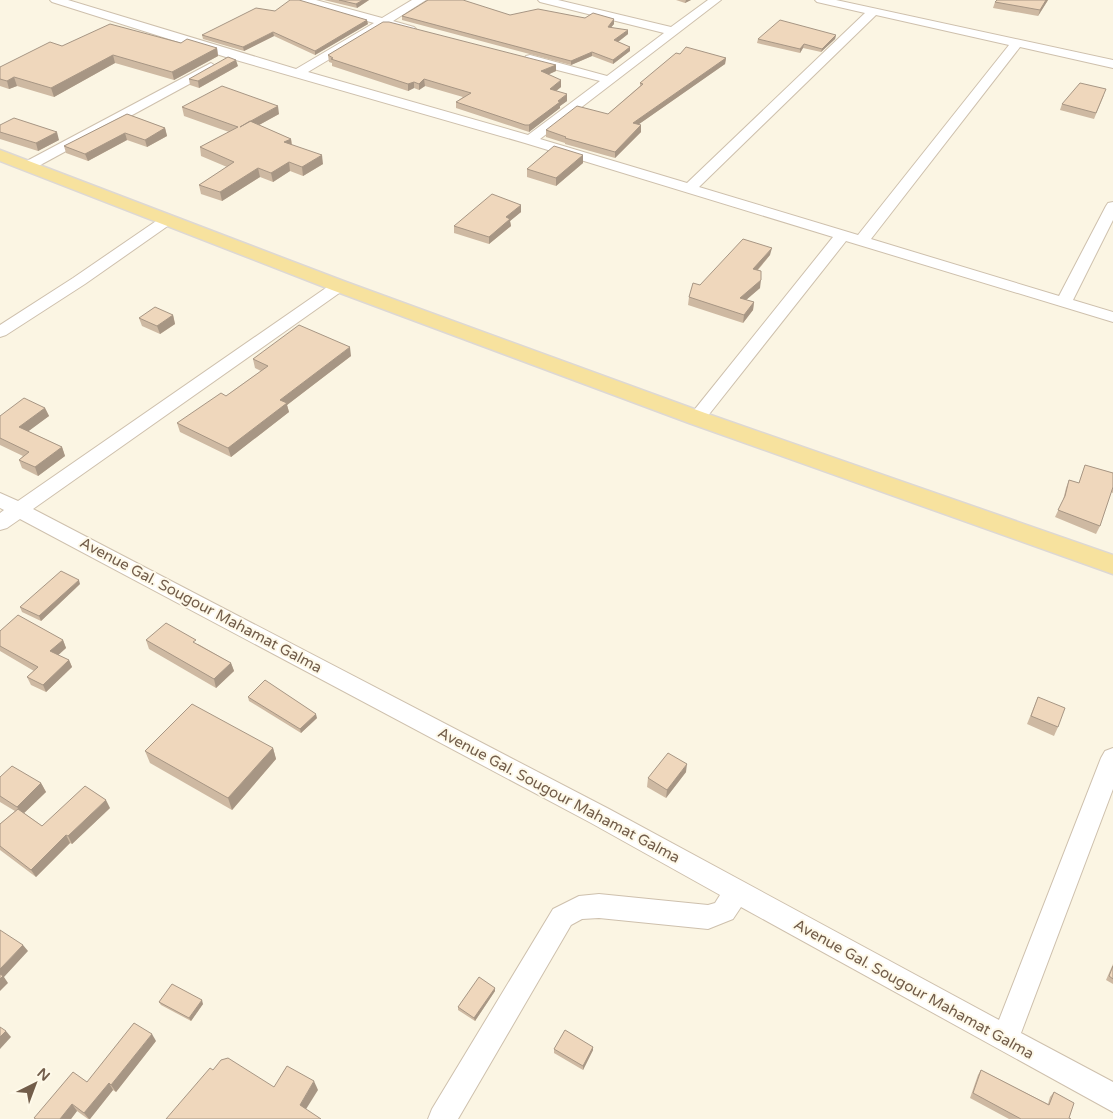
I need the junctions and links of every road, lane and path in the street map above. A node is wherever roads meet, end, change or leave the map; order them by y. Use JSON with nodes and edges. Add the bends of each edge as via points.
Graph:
{"nodes":[{"id":1,"x":56,"y":0,"type":"edge"},
{"id":2,"x":88,"y":0,"type":"edge"},
{"id":3,"x":303,"y":0,"type":"edge"},
{"id":4,"x":420,"y":0,"type":"edge"},
{"id":5,"x":544,"y":0,"type":"edge"},
{"id":6,"x":715,"y":0,"type":"edge"},
{"id":7,"x":821,"y":0,"type":"edge"},
{"id":8,"x":75,"y":6,"type":"junction"},
{"id":9,"x":873,"y":12,"type":"junction"},
{"id":10,"x":384,"y":22,"type":"junction"},
{"id":11,"x":672,"y":31,"type":"junction"},
{"id":12,"x":422,"y":32,"type":"edge"},
{"id":13,"x":1017,"y":43,"type":"junction"},
{"id":14,"x":233,"y":55,"type":"junction"},
{"id":15,"x":515,"y":56,"type":"edge"},
{"id":16,"x":1113,"y":64,"type":"edge"},
{"id":17,"x":298,"y":73,"type":"junction"},
{"id":18,"x":609,"y":80,"type":"junction"},
{"id":19,"x":530,"y":140,"type":"junction"},
{"id":20,"x":0,"y":155,"type":"edge"},
{"id":21,"x":28,"y":166,"type":"junction"},
{"id":22,"x":690,"y":188,"type":"junction"},
{"id":23,"x":1113,"y":206,"type":"edge"},
{"id":24,"x":166,"y":220,"type":"junction"},
{"id":25,"x":843,"y":234,"type":"junction"},
{"id":26,"x":862,"y":240,"type":"junction"},
{"id":27,"x":339,"y":286,"type":"junction"},
{"id":28,"x":1064,"y":302,"type":"junction"},
{"id":29,"x":1113,"y":316,"type":"edge"},
{"id":30,"x":0,"y":332,"type":"edge"},
{"id":31,"x":697,"y":418,"type":"junction"},
{"id":32,"x":6,"y":511,"type":"edge"},
{"id":33,"x":1113,"y":564,"type":"edge"},
{"id":34,"x":1113,"y":758,"type":"edge"},
{"id":35,"x":1108,"y":786,"type":"edge"},
{"id":36,"x":737,"y":891,"type":"junction"},
{"id":37,"x":1005,"y":1039,"type":"junction"},
{"id":38,"x":1113,"y":1098,"type":"edge"},
{"id":39,"x":442,"y":1119,"type":"edge"}],
"edges":[{"from":1,"to":8,"type":"street"},
{"from":2,"to":8,"type":"street"},
{"from":3,"to":10,"type":"street"},
{"from":4,"to":10,"type":"street"},
{"from":5,"to":11,"type":"street"},
{"from":6,"to":11,"type":"street"},
{"from":7,"to":9,"type":"street"},
{"from":8,"to":14,"type":"street"},
{"from":9,"to":13,"type":"street"},
{"from":9,"to":22,"type":"street"},
{"from":10,"to":12,"type":"street"},
{"from":10,"to":17,"type":"street"},
{"from":11,"to":18,"type":"street"},
{"from":13,"to":16,"type":"street"},
{"from":13,"to":26,"type":"street"},
{"from":14,"to":17,"type":"street"},
{"from":14,"to":21,"type":"street"},
{"from":15,"to":18,"type":"street"},
{"from":17,"to":19,"type":"street"},
{"from":18,"to":19,"type":"street"},
{"from":19,"to":22,"type":"street"},
{"from":20,"to":21,"type":"main road"},
{"from":21,"to":24,"type":"main road"},
{"from":22,"to":25,"type":"street"},
{"from":23,"to":28,"type":"street"},
{"from":24,"to":27,"type":"main road"},
{"from":24,"to":30,"type":"street"},
{"from":25,"to":26,"type":"street"},
{"from":25,"to":31,"type":"street"},
{"from":26,"to":28,"type":"street"},
{"from":27,"to":31,"type":"main road"},
{"from":27,"to":32,"type":"street"},
{"from":28,"to":29,"type":"street"},
{"from":31,"to":33,"type":"main road"},
{"from":32,"to":36,"type":"street","name":"Avenue Gal. Sougour Mahamat Galma","via":[[600,816]]},
{"from":34,"to":35,"type":"street"},
{"from":35,"to":37,"type":"street"},
{"from":36,"to":37,"type":"street","name":"Avenue Gal. Sougour Mahamat Galma"},
{"from":36,"to":39,"type":"street","via":[[724,911],[708,917],[599,906],[579,908],[562,917]]},
{"from":37,"to":38,"type":"street","name":"Avenue Gal. Sougour Mahamat Galma"}]}
